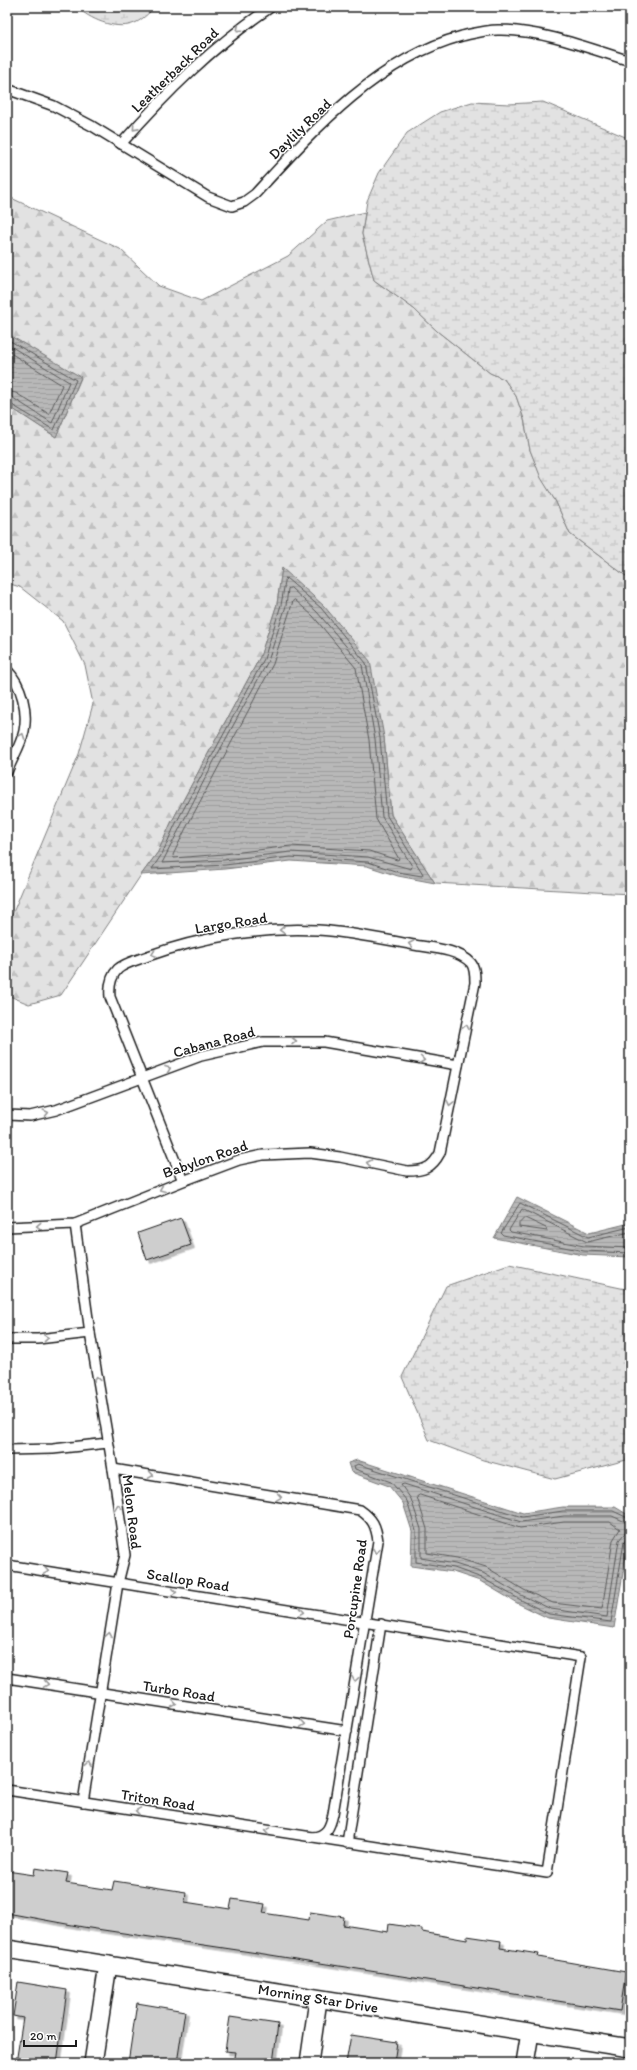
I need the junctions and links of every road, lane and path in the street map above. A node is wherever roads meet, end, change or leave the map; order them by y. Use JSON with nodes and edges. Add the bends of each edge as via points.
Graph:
{"nodes":[{"id":1,"x":271,"y":7,"type":"edge"},
{"id":2,"x":630,"y":61,"type":"edge"},
{"id":3,"x":7,"y":89,"type":"edge"},
{"id":4,"x":121,"y":144,"type":"junction"},
{"id":5,"x":7,"y":670,"type":"edge"},
{"id":6,"x":7,"y":772,"type":"edge"},
{"id":7,"x":458,"y":1065,"type":"junction"},
{"id":8,"x":141,"y":1079,"type":"junction"},
{"id":9,"x":7,"y":1115,"type":"edge"},
{"id":10,"x":183,"y":1180,"type":"junction"},
{"id":11,"x":75,"y":1224,"type":"junction"},
{"id":12,"x":7,"y":1227,"type":"edge"},
{"id":13,"x":90,"y":1333,"type":"junction"},
{"id":14,"x":7,"y":1339,"type":"edge"},
{"id":15,"x":108,"y":1442,"type":"junction"},
{"id":16,"x":7,"y":1450,"type":"edge"},
{"id":17,"x":113,"y":1469,"type":"junction"},
{"id":18,"x":7,"y":1565,"type":"edge"},
{"id":19,"x":118,"y":1583,"type":"junction"},
{"id":20,"x":364,"y":1621,"type":"junction"},
{"id":21,"x":381,"y":1624,"type":"junction"},
{"id":22,"x":7,"y":1678,"type":"edge"},
{"id":23,"x":100,"y":1692,"type":"junction"},
{"id":24,"x":347,"y":1731,"type":"junction"},
{"id":25,"x":7,"y":1790,"type":"edge"},
{"id":26,"x":83,"y":1802,"type":"junction"},
{"id":27,"x":305,"y":1837,"type":"junction"},
{"id":28,"x":347,"y":1843,"type":"junction"},
{"id":29,"x":7,"y":1949,"type":"edge"},
{"id":30,"x":108,"y":1965,"type":"junction"},
{"id":31,"x":318,"y":2000,"type":"junction"},
{"id":32,"x":530,"y":2033,"type":"junction"},
{"id":33,"x":630,"y":2048,"type":"edge"},
{"id":34,"x":92,"y":2063,"type":"edge"},
{"id":35,"x":308,"y":2063,"type":"edge"},
{"id":36,"x":525,"y":2063,"type":"edge"}],
"edges":[{"from":1,"to":4,"type":"lane","name":"Leatherback Road","one_way":true,"via":[[244,25],[193,68],[152,108]]},
{"from":2,"to":4,"type":"lane","name":"Daylily Road","via":[[558,38],[523,32],[482,31],[451,40],[419,52],[388,70],[318,128],[255,194],[244,202],[232,206],[208,197]]},
{"from":3,"to":4,"type":"lane","name":"Daylily Road","via":[[54,106]]},
{"from":6,"to":5,"type":"lane","one_way":true,"via":[[24,732],[26,719],[20,690]]},
{"from":8,"to":7,"type":"lane","name":"Cabana Road","one_way":true,"via":[[201,1056],[263,1042],[324,1042]]},
{"from":7,"to":8,"type":"lane","name":"Largo Road","one_way":true,"via":[[475,983],[475,973],[471,964],[462,957],[453,952],[357,934],[277,930],[220,936],[172,948],[124,964],[117,970],[110,983],[110,997]]},
{"from":7,"to":10,"type":"lane","name":"Babylon Road","one_way":true,"via":[[440,1153],[435,1163],[428,1168],[407,1171],[340,1157],[286,1153],[239,1160]]},
{"from":9,"to":8,"type":"lane","name":"Cabana Road","one_way":true,"via":[[30,1116],[56,1110]]},
{"from":8,"to":10,"type":"lane","name":"Largo Road"},
{"from":10,"to":11,"type":"lane","name":"Babylon Road","one_way":true},
{"from":11,"to":12,"type":"lane","name":"Babylon Road","one_way":true},
{"from":11,"to":13,"type":"lane","name":"Melon Road"},
{"from":14,"to":13,"type":"lane","one_way":true},
{"from":15,"to":13,"type":"lane","name":"Melon Road","one_way":true},
{"from":15,"to":16,"type":"lane","via":[[53,1449]]},
{"from":15,"to":17,"type":"lane","name":"Melon Road"},
{"from":19,"to":17,"type":"lane","name":"Melon Road","one_way":true,"via":[[125,1555]]},
{"from":17,"to":20,"type":"lane","name":"Porcupine Road","one_way":true,"via":[[360,1510],[376,1525],[378,1541]]},
{"from":18,"to":19,"type":"lane","name":"Scallop Road","one_way":true},
{"from":19,"to":20,"type":"lane","name":"Scallop Road","one_way":true},
{"from":23,"to":19,"type":"lane","name":"Melon Road","one_way":true},
{"from":20,"to":21,"type":"lane","name":"Scallop Road"},
{"from":20,"to":24,"type":"lane","name":"Porcupine Road","one_way":true},
{"from":21,"to":28,"type":"lane"},
{"from":21,"to":28,"type":"lane","name":"Scallop Road","via":[[581,1657],[574,1704],[547,1873]]},
{"from":22,"to":23,"type":"lane","name":"Turbo Road","one_way":true},
{"from":23,"to":24,"type":"lane","name":"Turbo Road","one_way":true},
{"from":26,"to":23,"type":"lane","name":"Melon Road","one_way":true},
{"from":24,"to":27,"type":"lane","name":"Porcupine Road","via":[[331,1826],[326,1833]]},
{"from":25,"to":26,"type":"lane","name":"Triton Road"},
{"from":27,"to":26,"type":"lane","name":"Triton Road","one_way":true},
{"from":27,"to":28,"type":"lane","name":"Triton Road"},
{"from":29,"to":30,"type":"street","name":"Morning Star Drive"},
{"from":30,"to":31,"type":"street","name":"Morning Star Drive"},
{"from":30,"to":34,"type":"street"},
{"from":31,"to":32,"type":"street","name":"Morning Star Drive"},
{"from":31,"to":35,"type":"street"},
{"from":32,"to":33,"type":"street","name":"Morning Star Drive"},
{"from":32,"to":36,"type":"street"}]}
